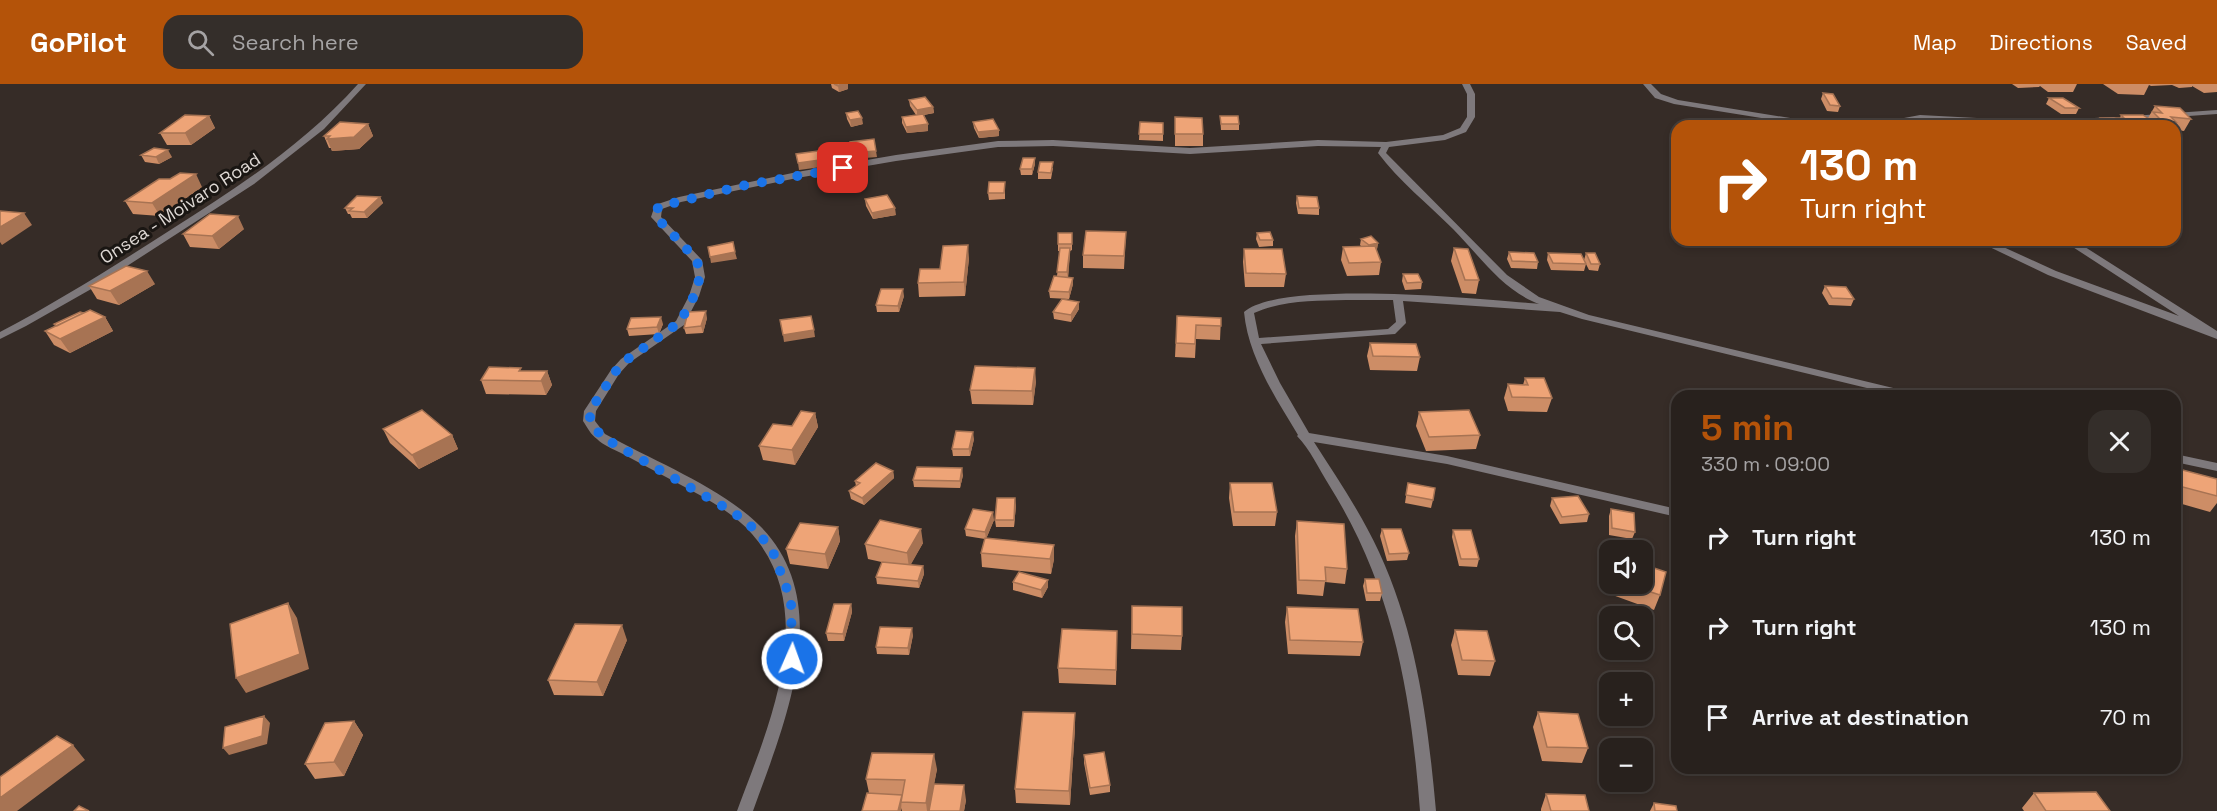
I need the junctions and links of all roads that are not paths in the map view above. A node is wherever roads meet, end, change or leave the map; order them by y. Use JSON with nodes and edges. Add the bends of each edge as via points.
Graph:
{"nodes":[{"id":1,"x":362,"y":84,"type":"edge"},
{"id":2,"x":1466,"y":84,"type":"edge"},
{"id":3,"x":1647,"y":84,"type":"edge"},
{"id":4,"x":2217,"y":112,"type":"edge"},
{"id":5,"x":1790,"y":120,"type":"edge"},
{"id":6,"x":1907,"y":120,"type":"edge"},
{"id":7,"x":1978,"y":120,"type":"edge"},
{"id":8,"x":2085,"y":120,"type":"edge"},
{"id":9,"x":1386,"y":146,"type":"junction"},
{"id":10,"x":1993,"y":246,"type":"edge"},
{"id":11,"x":2076,"y":246,"type":"edge"},
{"id":12,"x":1398,"y":298,"type":"junction"},
{"id":13,"x":1558,"y":309,"type":"junction"},
{"id":14,"x":2213,"y":333,"type":"edge"},
{"id":15,"x":0,"y":336,"type":"edge"},
{"id":16,"x":1256,"y":340,"type":"junction"},
{"id":17,"x":1889,"y":390,"type":"edge"},
{"id":18,"x":1303,"y":436,"type":"junction"},
{"id":19,"x":2181,"y":459,"type":"edge"},
{"id":20,"x":2217,"y":467,"type":"edge"},
{"id":21,"x":1671,"y":512,"type":"edge"},
{"id":22,"x":745,"y":811,"type":"edge"},
{"id":23,"x":1428,"y":811,"type":"edge"}],
"edges":[{"from":1,"to":15,"type":"street","name":"Onsea - Moivaro Road","via":[[322,128],[285,159],[110,273]]},
{"from":2,"to":9,"type":"street","via":[[1473,106],[1463,130],[1453,136]]},
{"from":3,"to":5,"type":"street","via":[[1658,96],[1677,102]]},
{"from":4,"to":8,"type":"street"},
{"from":6,"to":7,"type":"street"},
{"from":9,"to":13,"type":"street","via":[[1382,153],[1391,165],[1503,277]]},
{"from":9,"to":22,"type":"street","via":[[1318,143],[1190,151],[999,144],[796,176],[658,207],[656,217],[697,260],[700,277],[694,296],[680,322],[615,372],[590,411],[590,421],[602,437],[733,512],[757,531],[773,552],[783,576],[791,600],[792,659],[775,727]]},
{"from":10,"to":14,"type":"street","via":[[2042,269]]},
{"from":11,"to":14,"type":"street"},
{"from":12,"to":13,"type":"street","via":[[1472,300]]},
{"from":12,"to":16,"type":"street","via":[[1401,323],[1391,332]]},
{"from":12,"to":16,"type":"street","via":[[1302,299],[1260,304],[1248,318]]},
{"from":13,"to":17,"type":"street"},
{"from":16,"to":18,"type":"street"},
{"from":18,"to":21,"type":"street","via":[[1447,460]]},
{"from":18,"to":23,"type":"street","via":[[1354,515],[1396,612],[1413,674]]},
{"from":19,"to":20,"type":"street"}]}
